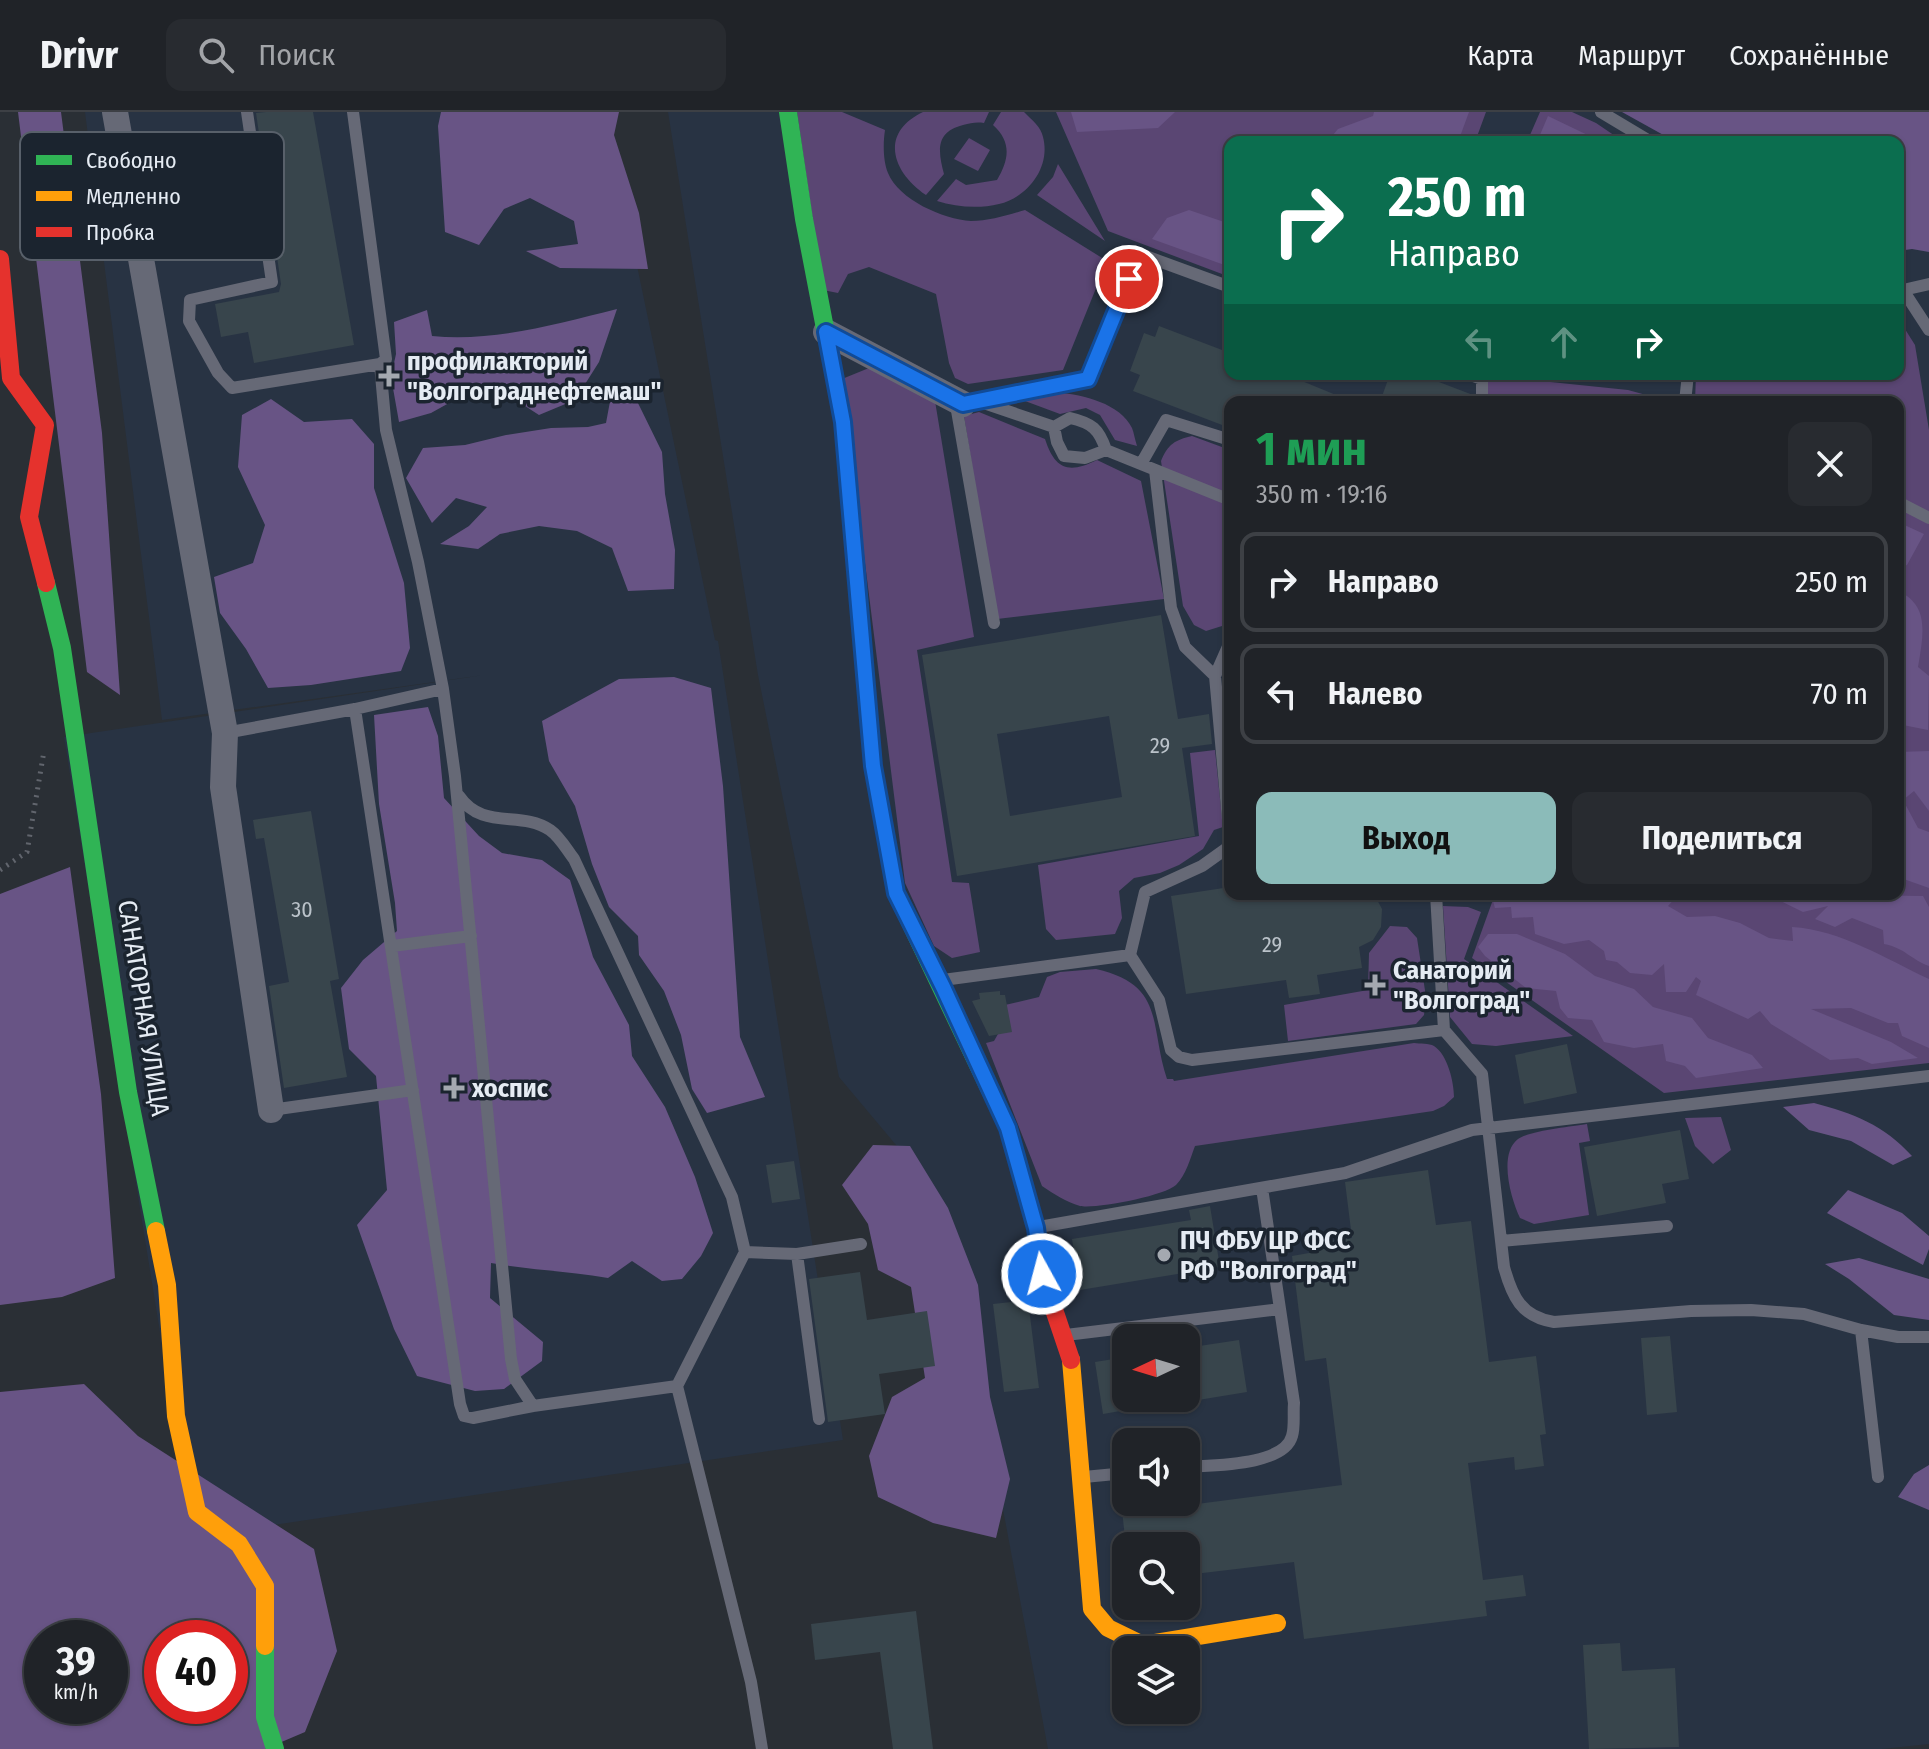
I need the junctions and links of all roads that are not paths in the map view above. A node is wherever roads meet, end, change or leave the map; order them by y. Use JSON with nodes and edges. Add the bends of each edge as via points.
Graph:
{"nodes":[{"id":1,"x":115,"y":112,"type":"edge"},
{"id":2,"x":247,"y":112,"type":"edge"},
{"id":3,"x":353,"y":112,"type":"edge"},
{"id":4,"x":788,"y":112,"type":"edge"},
{"id":5,"x":1601,"y":112,"type":"edge"},
{"id":6,"x":119,"y":132,"type":"edge"},
{"id":7,"x":250,"y":132,"type":"edge"},
{"id":8,"x":1641,"y":136,"type":"edge"},
{"id":9,"x":0,"y":259,"type":"edge"},
{"id":10,"x":141,"y":260,"type":"edge"},
{"id":11,"x":269,"y":260,"type":"edge"},
{"id":12,"x":1929,"y":284,"type":"edge"},
{"id":13,"x":1224,"y":285,"type":"edge"},
{"id":14,"x":1904,"y":287,"type":"edge"},
{"id":15,"x":1904,"y":294,"type":"edge"},
{"id":16,"x":1929,"y":330,"type":"edge"},
{"id":17,"x":826,"y":332,"type":"junction"},
{"id":18,"x":380,"y":364,"type":"junction"},
{"id":19,"x":971,"y":402,"type":"junction"},
{"id":20,"x":1054,"y":427,"type":"junction"},
{"id":21,"x":1224,"y":438,"type":"edge"},
{"id":22,"x":1106,"y":450,"type":"junction"},
{"id":23,"x":1141,"y":464,"type":"junction"},
{"id":24,"x":1155,"y":470,"type":"junction"},
{"id":25,"x":1224,"y":498,"type":"edge"},
{"id":26,"x":1904,"y":505,"type":"edge"},
{"id":27,"x":1929,"y":518,"type":"edge"},
{"id":28,"x":994,"y":623,"type":"dead end"},
{"id":29,"x":1224,"y":656,"type":"edge"},
{"id":30,"x":1215,"y":676,"type":"junction"},
{"id":31,"x":443,"y":689,"type":"junction"},
{"id":32,"x":355,"y":709,"type":"junction"},
{"id":33,"x":225,"y":733,"type":"junction"},
{"id":34,"x":1224,"y":777,"type":"edge"},
{"id":35,"x":457,"y":794,"type":"junction"},
{"id":36,"x":1224,"y":849,"type":"edge"},
{"id":37,"x":1436,"y":900,"type":"edge"},
{"id":38,"x":471,"y":936,"type":"junction"},
{"id":39,"x":392,"y":946,"type":"junction"},
{"id":40,"x":1130,"y":955,"type":"junction"},
{"id":41,"x":940,"y":980,"type":"junction"},
{"id":42,"x":1444,"y":1030,"type":"junction"},
{"id":43,"x":1929,"y":1076,"type":"edge"},
{"id":44,"x":413,"y":1090,"type":"junction"},
{"id":45,"x":271,"y":1110,"type":"joint"},
{"id":46,"x":1490,"y":1128,"type":"junction"},
{"id":47,"x":1262,"y":1188,"type":"junction"},
{"id":48,"x":1667,"y":1226,"type":"dead end"},
{"id":49,"x":1036,"y":1228,"type":"junction"},
{"id":50,"x":1501,"y":1241,"type":"junction"},
{"id":51,"x":861,"y":1244,"type":"dead end"},
{"id":52,"x":745,"y":1252,"type":"junction"},
{"id":53,"x":797,"y":1254,"type":"junction"},
{"id":54,"x":1280,"y":1309,"type":"junction"},
{"id":55,"x":1861,"y":1330,"type":"junction"},
{"id":56,"x":1062,"y":1336,"type":"junction"},
{"id":57,"x":1929,"y":1337,"type":"edge"},
{"id":58,"x":677,"y":1386,"type":"junction"},
{"id":59,"x":533,"y":1406,"type":"junction"},
{"id":60,"x":819,"y":1419,"type":"dead end"},
{"id":61,"x":1200,"y":1466,"type":"edge"},
{"id":62,"x":1112,"y":1475,"type":"edge"},
{"id":63,"x":1878,"y":1477,"type":"dead end"},
{"id":64,"x":1081,"y":1478,"type":"junction"},
{"id":65,"x":1277,"y":1623,"type":"dead end"},
{"id":66,"x":275,"y":1749,"type":"edge"},
{"id":67,"x":762,"y":1749,"type":"edge"}],
"edges":[{"from":1,"to":6,"type":"street"},
{"from":2,"to":7,"type":"lane"},
{"from":3,"to":18,"type":"lane","via":[[386,359]]},
{"from":4,"to":17,"type":"street"},
{"from":5,"to":8,"type":"lane"},
{"from":9,"to":66,"type":"street","name":"САНАТОРНАЯ УЛИЦА","via":[[11,378],[45,425],[29,517],[62,648],[128,1092],[167,1285],[176,1416],[197,1512],[239,1544],[265,1586],[265,1717]]},
{"from":10,"to":33,"type":"street"},
{"from":11,"to":18,"type":"lane","via":[[272,282],[190,300],[189,321],[232,388]]},
{"from":12,"to":14,"type":"lane"},
{"from":13,"to":19,"type":"lane","via":[[1140,254],[1088,379]]},
{"from":15,"to":16,"type":"lane"},
{"from":17,"to":19,"type":"street"},
{"from":17,"to":41,"type":"street","via":[[843,422],[876,780],[896,893]]},
{"from":18,"to":31,"type":"lane","via":[[386,430]]},
{"from":19,"to":20,"type":"lane"},
{"from":19,"to":28,"type":"lane","via":[[956,405]]},
{"from":20,"to":22,"type":"lane","via":[[1070,418],[1088,422],[1100,431]]},
{"from":20,"to":22,"type":"lane","via":[[1064,456],[1085,458]]},
{"from":21,"to":23,"type":"lane","via":[[1166,420]]},
{"from":22,"to":23,"type":"lane"},
{"from":23,"to":24,"type":"lane"},
{"from":24,"to":25,"type":"lane"},
{"from":24,"to":30,"type":"lane","via":[[1171,608],[1185,647]]},
{"from":26,"to":27,"type":"lane"},
{"from":29,"to":30,"type":"lane"},
{"from":30,"to":34,"type":"lane"},
{"from":31,"to":32,"type":"lane"},
{"from":31,"to":35,"type":"lane"},
{"from":32,"to":33,"type":"lane"},
{"from":32,"to":39,"type":"lane"},
{"from":33,"to":45,"type":"street","via":[[223,787]]},
{"from":35,"to":38,"type":"lane"},
{"from":35,"to":52,"type":"lane","via":[[475,813],[551,830],[574,859],[732,1197]]},
{"from":36,"to":40,"type":"lane","via":[[1202,866],[1145,892]]},
{"from":37,"to":42,"type":"lane"},
{"from":38,"to":39,"type":"lane"},
{"from":38,"to":59,"type":"lane","via":[[511,1359],[515,1379]]},
{"from":39,"to":44,"type":"lane"},
{"from":40,"to":41,"type":"lane"},
{"from":40,"to":42,"type":"lane","via":[[1159,1000],[1171,1050],[1179,1057],[1192,1060]]},
{"from":41,"to":49,"type":"street","via":[[1008,1128]]},
{"from":42,"to":46,"type":"lane","via":[[1482,1074]]},
{"from":43,"to":46,"type":"lane"},
{"from":44,"to":45,"type":"lane"},
{"from":44,"to":59,"type":"lane","via":[[464,1416]]},
{"from":46,"to":47,"type":"lane","via":[[1345,1173]]},
{"from":46,"to":50,"type":"lane"},
{"from":47,"to":49,"type":"lane"},
{"from":47,"to":54,"type":"lane"},
{"from":48,"to":50,"type":"lane"},
{"from":49,"to":56,"type":"street","via":[[1042,1274]]},
{"from":50,"to":55,"type":"lane","via":[[1510,1290],[1536,1319],[1751,1310],[1804,1314]]},
{"from":51,"to":53,"type":"lane"},
{"from":52,"to":53,"type":"lane"},
{"from":52,"to":58,"type":"lane"},
{"from":53,"to":60,"type":"lane"},
{"from":54,"to":56,"type":"lane"},
{"from":54,"to":61,"type":"lane","via":[[1294,1403],[1292,1437],[1279,1452],[1257,1460]]},
{"from":55,"to":57,"type":"lane"},
{"from":55,"to":63,"type":"lane"},
{"from":56,"to":64,"type":"street","via":[[1071,1361]]},
{"from":58,"to":59,"type":"lane"},
{"from":58,"to":67,"type":"lane","via":[[751,1682]]},
{"from":62,"to":64,"type":"lane"},
{"from":64,"to":65,"type":"street","via":[[1092,1609],[1108,1628],[1143,1645]]}]}
